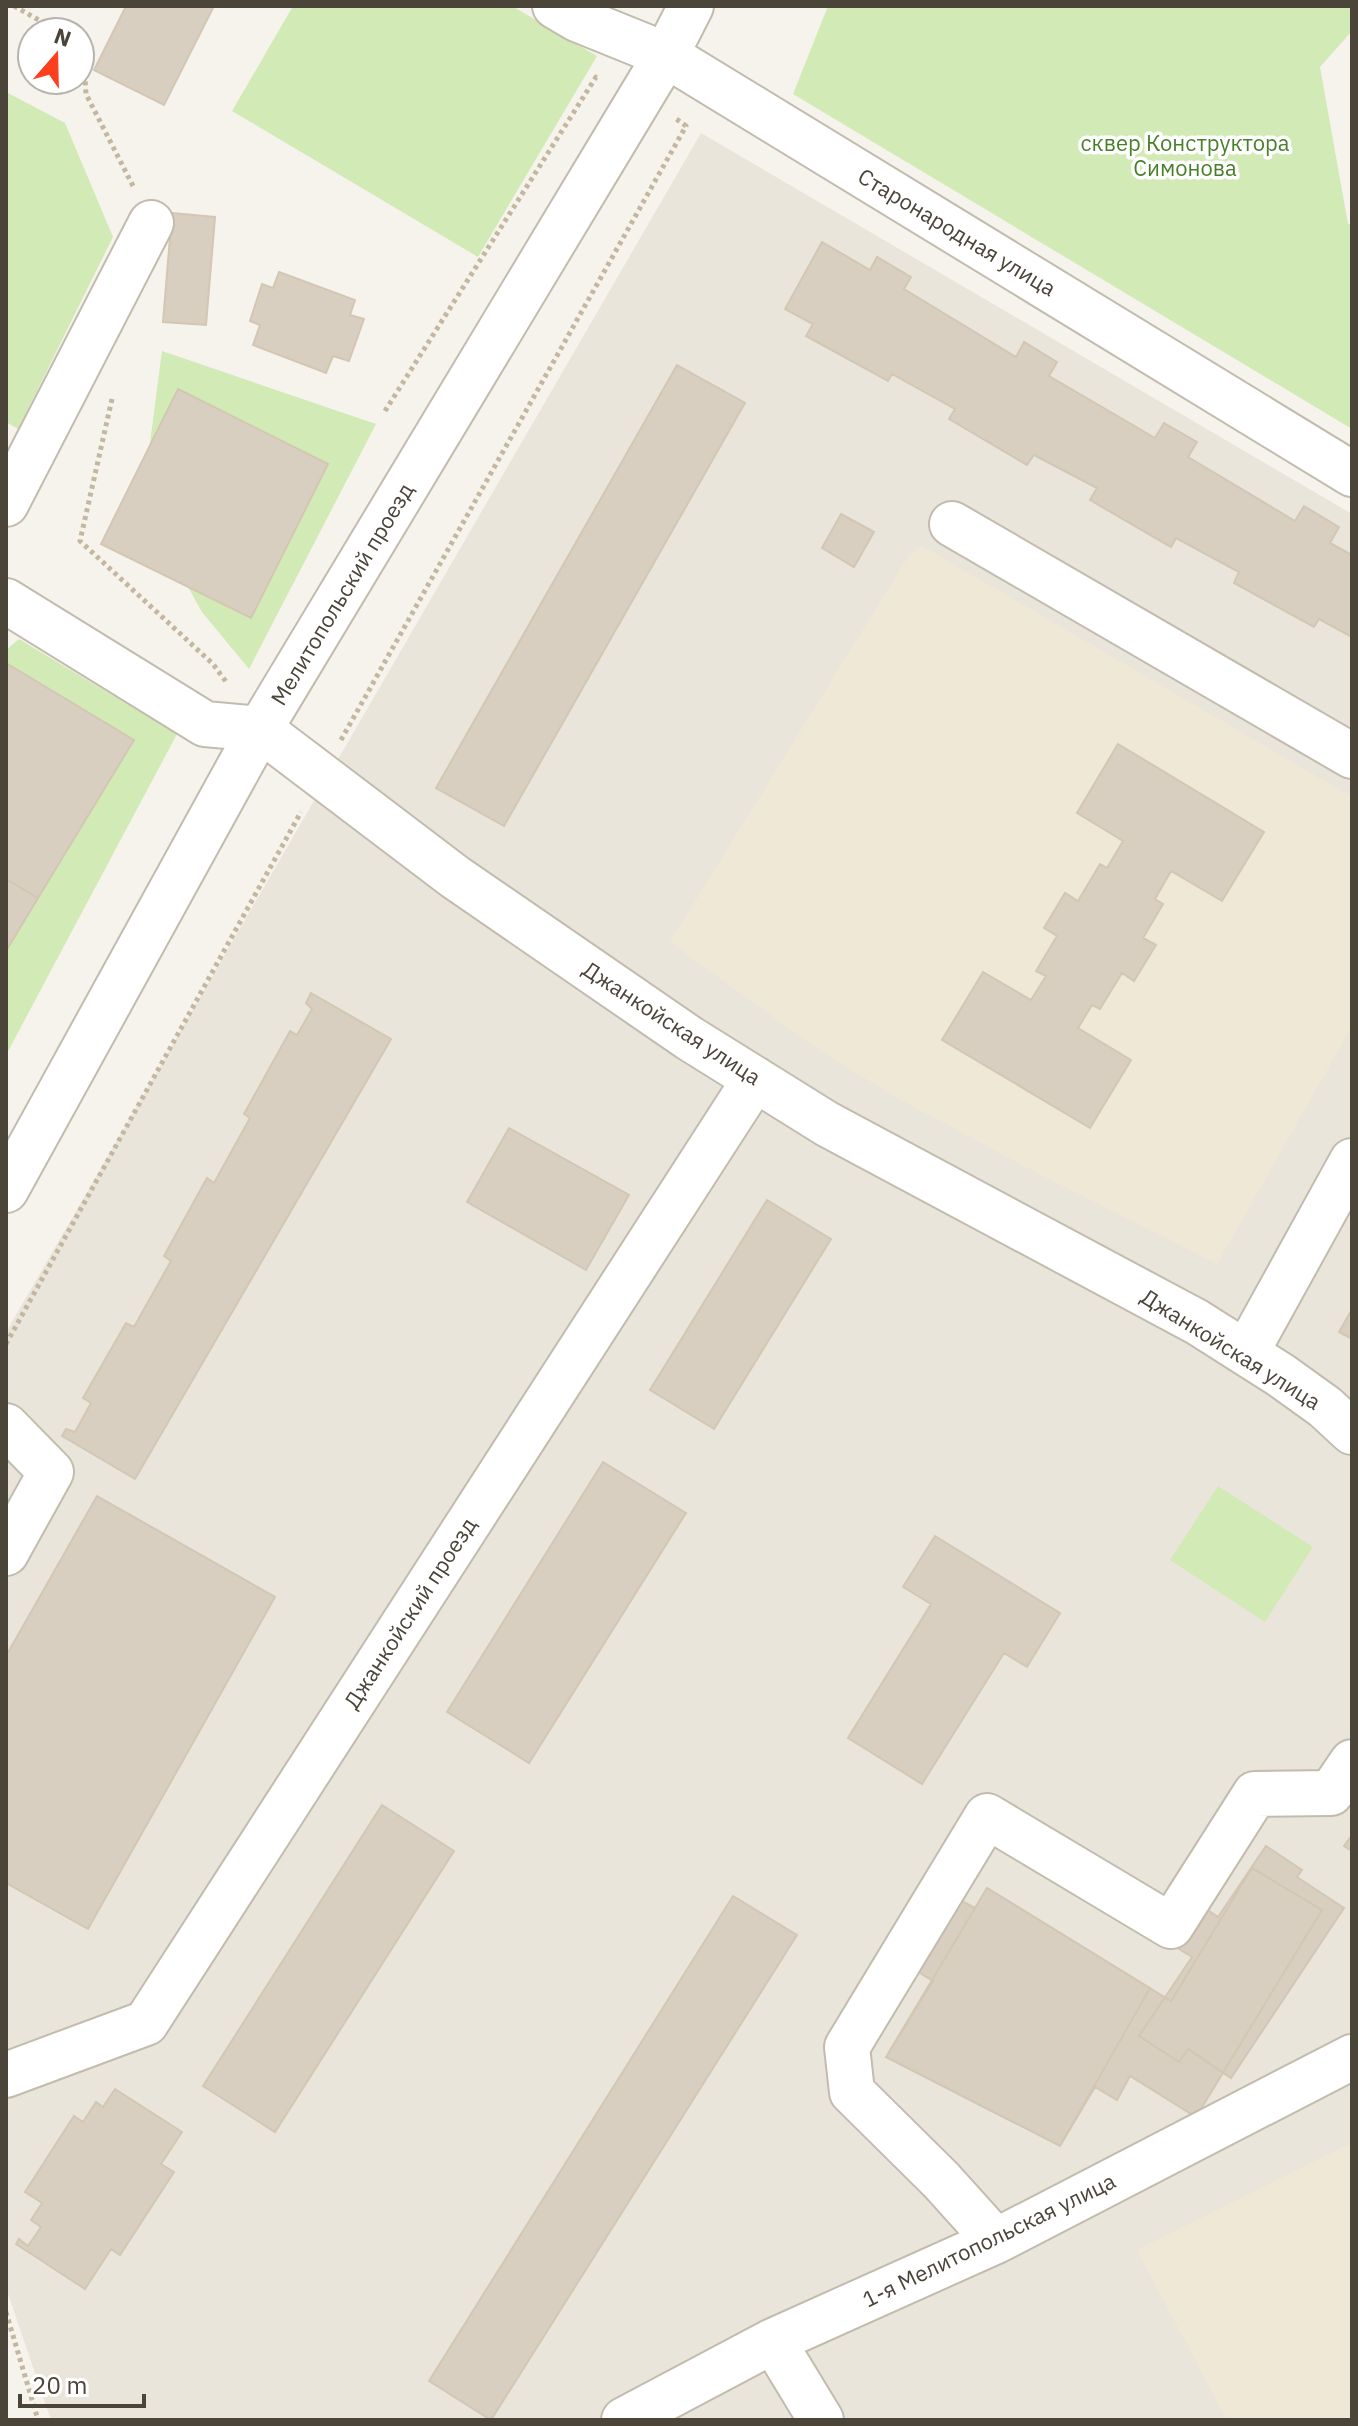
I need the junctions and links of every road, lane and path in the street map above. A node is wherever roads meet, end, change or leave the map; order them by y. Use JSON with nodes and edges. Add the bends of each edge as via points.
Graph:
{"nodes":[{"id":1,"x":14,"y":6,"type":"edge"},
{"id":2,"x":555,"y":6,"type":"edge"},
{"id":3,"x":691,"y":6,"type":"edge"},
{"id":4,"x":32,"y":16,"type":"edge"},
{"id":5,"x":666,"y":55,"type":"junction"},
{"id":6,"x":87,"y":96,"type":"edge"},
{"id":7,"x":151,"y":223,"type":"joint"},
{"id":8,"x":114,"y":390,"type":"dead end"},
{"id":9,"x":1352,"y":474,"type":"edge"},
{"id":10,"x":6,"y":504,"type":"edge"},
{"id":11,"x":952,"y":524,"type":"dead end"},
{"id":12,"x":6,"y":601,"type":"edge"},
{"id":13,"x":395,"y":642,"type":"dead end"},
{"id":14,"x":260,"y":729,"type":"junction"},
{"id":15,"x":334,"y":752,"type":"dead end"},
{"id":16,"x":1352,"y":756,"type":"edge"},
{"id":17,"x":304,"y":807,"type":"dead end"},
{"id":18,"x":755,"y":1079,"type":"junction"},
{"id":19,"x":1352,"y":1161,"type":"edge"},
{"id":20,"x":6,"y":1190,"type":"edge"},
{"id":21,"x":6,"y":1344,"type":"edge"},
{"id":22,"x":1246,"y":1353,"type":"junction"},
{"id":23,"x":6,"y":1426,"type":"edge"},
{"id":24,"x":1352,"y":1432,"type":"edge"},
{"id":25,"x":6,"y":1553,"type":"edge"},
{"id":26,"x":1352,"y":1762,"type":"edge"},
{"id":27,"x":1352,"y":2057,"type":"edge"},
{"id":28,"x":6,"y":2075,"type":"edge"},
{"id":29,"x":996,"y":2241,"type":"junction"},
{"id":30,"x":6,"y":2312,"type":"edge"},
{"id":31,"x":773,"y":2341,"type":"junction"},
{"id":32,"x":38,"y":2420,"type":"edge"},
{"id":33,"x":624,"y":2420,"type":"edge"},
{"id":34,"x":821,"y":2420,"type":"edge"}],
"edges":[{"from":1,"to":4,"type":"path"},
{"from":2,"to":5,"type":"street","name":"Старонародная улица"},
{"from":3,"to":5,"type":"street","name":"Мелитопольский проезд"},
{"from":5,"to":9,"type":"street","name":"Старонародная улица"},
{"from":5,"to":14,"type":"street","name":"Мелитопольский проезд"},
{"from":6,"to":7,"type":"path"},
{"from":7,"to":10,"type":"street"},
{"from":8,"to":14,"type":"path","via":[[80,541],[213,664]]},
{"from":11,"to":16,"type":"street"},
{"from":12,"to":14,"type":"street","via":[[205,724]]},
{"from":13,"to":15,"type":"path"},
{"from":14,"to":18,"type":"street","name":"Джанкойская улица","via":[[455,877]]},
{"from":14,"to":20,"type":"street","name":"Мелитопольский проезд"},
{"from":17,"to":21,"type":"path"},
{"from":18,"to":22,"type":"street","name":"Джанкойская улица","via":[[827,1124]]},
{"from":18,"to":28,"type":"street","name":"Джанкойский проезд","via":[[146,2023]]},
{"from":19,"to":22,"type":"street"},
{"from":22,"to":24,"type":"street","name":"Джанкойская улица"},
{"from":23,"to":25,"type":"street","via":[[51,1472]]},
{"from":26,"to":29,"type":"street","via":[[1331,1793],[1255,1794],[1171,1926],[987,1816],[847,2047],[852,2092]]},
{"from":27,"to":29,"type":"street","name":"1-я Мелитопольская улица"},
{"from":29,"to":31,"type":"street","name":"1-я Мелитопольская улица"},
{"from":30,"to":32,"type":"path"},
{"from":31,"to":33,"type":"street","name":"1-я Мелитопольская улица"},
{"from":31,"to":34,"type":"street"}]}
